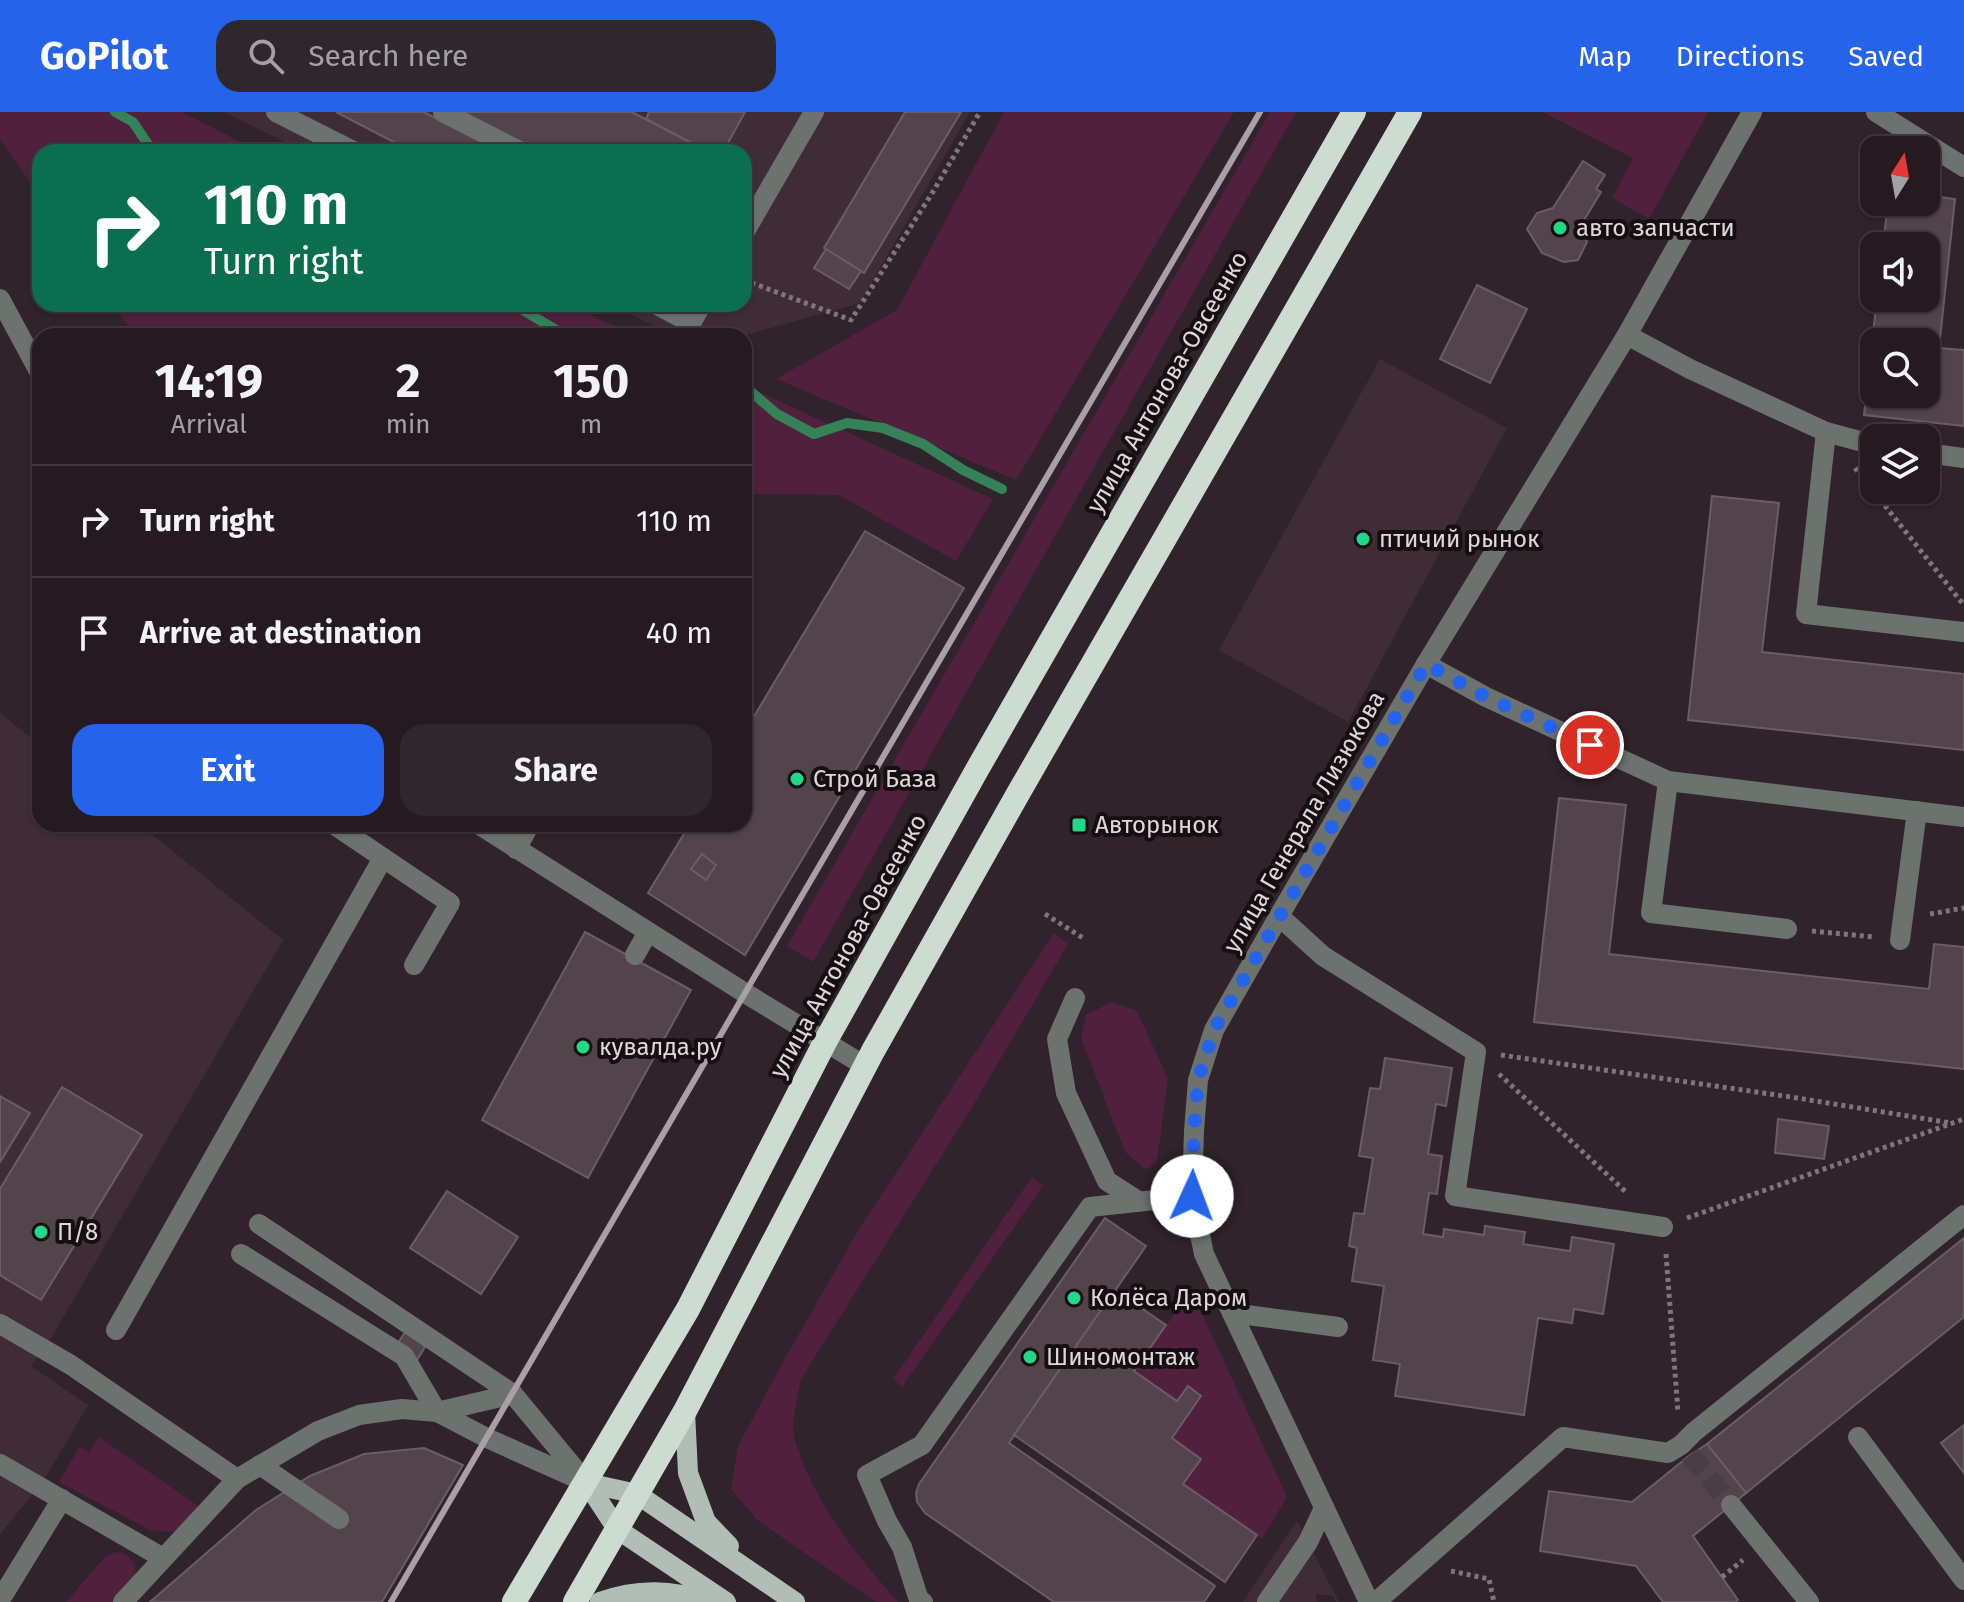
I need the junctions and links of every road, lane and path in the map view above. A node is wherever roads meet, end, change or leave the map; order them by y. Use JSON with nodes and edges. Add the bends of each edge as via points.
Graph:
{"nodes":[{"id":1,"x":276,"y":112,"type":"edge"},
{"id":2,"x":443,"y":112,"type":"edge"},
{"id":3,"x":814,"y":112,"type":"edge"},
{"id":4,"x":980,"y":112,"type":"edge"},
{"id":5,"x":1354,"y":112,"type":"edge"},
{"id":6,"x":1410,"y":112,"type":"edge"},
{"id":7,"x":1752,"y":112,"type":"edge"},
{"id":8,"x":1876,"y":112,"type":"edge"},
{"id":9,"x":339,"y":144,"type":"edge"},
{"id":10,"x":505,"y":144,"type":"edge"},
{"id":11,"x":1964,"y":167,"type":"edge"},
{"id":12,"x":752,"y":219,"type":"edge"},
{"id":13,"x":752,"y":283,"type":"edge"},
{"id":14,"x":0,"y":299,"type":"edge"},
{"id":15,"x":670,"y":312,"type":"edge"},
{"id":16,"x":697,"y":312,"type":"edge"},
{"id":17,"x":1627,"y":335,"type":"junction"},
{"id":18,"x":32,"y":358,"type":"edge"},
{"id":19,"x":1826,"y":432,"type":"junction"},
{"id":20,"x":1860,"y":441,"type":"edge"},
{"id":21,"x":1940,"y":455,"type":"edge"},
{"id":22,"x":1964,"y":458,"type":"edge"},
{"id":23,"x":1964,"y":605,"type":"edge"},
{"id":24,"x":1964,"y":632,"type":"edge"},
{"id":25,"x":1426,"y":664,"type":"junction"},
{"id":26,"x":1668,"y":781,"type":"junction"},
{"id":27,"x":1917,"y":811,"type":"junction"},
{"id":28,"x":1964,"y":817,"type":"edge"},
{"id":29,"x":345,"y":832,"type":"edge"},
{"id":30,"x":490,"y":832,"type":"edge"},
{"id":31,"x":526,"y":832,"type":"edge"},
{"id":32,"x":516,"y":849,"type":"junction"},
{"id":33,"x":383,"y":858,"type":"junction"},
{"id":34,"x":1045,"y":914,"type":"dead end"},
{"id":35,"x":1279,"y":916,"type":"junction"},
{"id":36,"x":1787,"y":929,"type":"joint"},
{"id":37,"x":648,"y":932,"type":"junction"},
{"id":38,"x":1083,"y":938,"type":"dead end"},
{"id":39,"x":1900,"y":940,"type":"joint"},
{"id":40,"x":635,"y":955,"type":"dead end"},
{"id":41,"x":414,"y":965,"type":"dead end"},
{"id":42,"x":1075,"y":998,"type":"dead end"},
{"id":43,"x":825,"y":1042,"type":"junction"},
{"id":44,"x":1476,"y":1052,"type":"junction"},
{"id":45,"x":865,"y":1066,"type":"junction"},
{"id":46,"x":1964,"y":1119,"type":"edge"},
{"id":47,"x":1951,"y":1123,"type":"junction"},
{"id":48,"x":1192,"y":1196,"type":"junction"},
{"id":49,"x":1138,"y":1201,"type":"junction"},
{"id":50,"x":1964,"y":1215,"type":"edge"},
{"id":51,"x":259,"y":1224,"type":"dead end"},
{"id":52,"x":1663,"y":1227,"type":"junction"},
{"id":53,"x":241,"y":1254,"type":"dead end"},
{"id":54,"x":1232,"y":1313,"type":"junction"},
{"id":55,"x":0,"y":1324,"type":"edge"},
{"id":56,"x":1338,"y":1327,"type":"dead end"},
{"id":57,"x":116,"y":1330,"type":"dead end"},
{"id":58,"x":513,"y":1394,"type":"junction"},
{"id":59,"x":685,"y":1411,"type":"junction"},
{"id":60,"x":437,"y":1412,"type":"junction"},
{"id":61,"x":1858,"y":1437,"type":"dead end"},
{"id":62,"x":1686,"y":1450,"type":"junction"},
{"id":63,"x":0,"y":1464,"type":"edge"},
{"id":64,"x":260,"y":1465,"type":"junction"},
{"id":65,"x":237,"y":1479,"type":"junction"},
{"id":66,"x":587,"y":1483,"type":"junction"},
{"id":67,"x":637,"y":1494,"type":"junction"},
{"id":68,"x":62,"y":1499,"type":"junction"},
{"id":69,"x":1731,"y":1505,"type":"tunnel mouth"},
{"id":70,"x":1324,"y":1508,"type":"junction"},
{"id":71,"x":339,"y":1519,"type":"dead end"},
{"id":72,"x":617,"y":1529,"type":"junction"},
{"id":73,"x":163,"y":1558,"type":"junction"},
{"id":74,"x":1448,"y":1570,"type":"dead end"},
{"id":75,"x":760,"y":1578,"type":"junction"},
{"id":76,"x":1964,"y":1580,"type":"edge"},
{"id":77,"x":1280,"y":1582,"type":"junction"},
{"id":78,"x":0,"y":1600,"type":"edge"},
{"id":79,"x":123,"y":1602,"type":"edge"},
{"id":80,"x":514,"y":1602,"type":"edge"},
{"id":81,"x":575,"y":1602,"type":"edge"},
{"id":82,"x":600,"y":1602,"type":"edge"},
{"id":83,"x":711,"y":1602,"type":"edge"},
{"id":84,"x":726,"y":1602,"type":"edge"},
{"id":85,"x":795,"y":1602,"type":"edge"},
{"id":86,"x":923,"y":1602,"type":"edge"},
{"id":87,"x":1267,"y":1602,"type":"edge"},
{"id":88,"x":1288,"y":1602,"type":"edge"},
{"id":89,"x":1369,"y":1602,"type":"edge"},
{"id":90,"x":1376,"y":1602,"type":"edge"},
{"id":91,"x":1494,"y":1602,"type":"edge"},
{"id":92,"x":1809,"y":1602,"type":"edge"}],
"edges":[{"from":1,"to":9,"type":"street"},
{"from":2,"to":10,"type":"street"},
{"from":3,"to":12,"type":"street"},
{"from":4,"to":13,"type":"path","via":[[851,320]]},
{"from":5,"to":43,"type":"highway","name":"улица Антонова-Овсеенко"},
{"from":6,"to":45,"type":"highway"},
{"from":7,"to":17,"type":"street","name":"улица Генерала Лизюкова"},
{"from":8,"to":11,"type":"street"},
{"from":14,"to":18,"type":"street"},
{"from":15,"to":16,"type":"street","via":[[691,323]]},
{"from":17,"to":19,"type":"street"},
{"from":17,"to":25,"type":"street","name":"улица Генерала Лизюкова"},
{"from":19,"to":20,"type":"street"},
{"from":19,"to":23,"type":"path"},
{"from":19,"to":24,"type":"street","via":[[1806,614]]},
{"from":21,"to":22,"type":"street"},
{"from":25,"to":26,"type":"street"},
{"from":25,"to":35,"type":"street","name":"улица Генерала Лизюкова"},
{"from":26,"to":27,"type":"street"},
{"from":26,"to":36,"type":"street","via":[[1651,913]]},
{"from":27,"to":28,"type":"street"},
{"from":27,"to":39,"type":"street"},
{"from":29,"to":33,"type":"street"},
{"from":30,"to":32,"type":"street"},
{"from":31,"to":32,"type":"street"},
{"from":32,"to":37,"type":"street"},
{"from":33,"to":41,"type":"street","via":[[450,903]]},
{"from":33,"to":57,"type":"street"},
{"from":34,"to":38,"type":"path"},
{"from":35,"to":44,"type":"street","via":[[1323,956]]},
{"from":35,"to":48,"type":"street","name":"улица Генерала Лизюкова","via":[[1214,1030],[1198,1080]]},
{"from":36,"to":39,"type":"path"},
{"from":37,"to":40,"type":"street"},
{"from":37,"to":43,"type":"street"},
{"from":42,"to":49,"type":"street","via":[[1057,1039],[1066,1093],[1107,1181]]},
{"from":43,"to":45,"type":"street"},
{"from":43,"to":66,"type":"highway","name":"улица Антонова-Овсеенко","via":[[688,1309]]},
{"from":44,"to":47,"type":"path"},
{"from":44,"to":52,"type":"path"},
{"from":44,"to":52,"type":"street","via":[[1455,1196]]},
{"from":45,"to":59,"type":"highway"},
{"from":46,"to":47,"type":"path"},
{"from":47,"to":52,"type":"path"},
{"from":48,"to":49,"type":"street"},
{"from":48,"to":54,"type":"street","name":"улица Генерала Лизюкова","via":[[1204,1254]]},
{"from":49,"to":86,"type":"street","via":[[1090,1207],[922,1445],[867,1475]]},
{"from":50,"to":62,"type":"street","via":[[1694,1432]]},
{"from":51,"to":58,"type":"street"},
{"from":52,"to":62,"type":"path"},
{"from":53,"to":60,"type":"street","via":[[404,1356]]},
{"from":54,"to":56,"type":"street"},
{"from":54,"to":70,"type":"street","name":"улица Генерала Лизюкова"},
{"from":55,"to":65,"type":"street","via":[[71,1365]]},
{"from":58,"to":60,"type":"street"},
{"from":58,"to":66,"type":"street"},
{"from":59,"to":67,"type":"highway"},
{"from":59,"to":75,"type":"main road","via":[[688,1473],[706,1522]]},
{"from":60,"to":64,"type":"street","via":[[402,1409],[359,1415],[318,1431]]},
{"from":60,"to":66,"type":"street"},
{"from":61,"to":76,"type":"street"},
{"from":62,"to":90,"type":"street","via":[[1668,1453],[1563,1437]]},
{"from":63,"to":68,"type":"street"},
{"from":64,"to":65,"type":"street"},
{"from":64,"to":71,"type":"street"},
{"from":65,"to":73,"type":"street"},
{"from":66,"to":67,"type":"main road"},
{"from":66,"to":72,"type":"main road"},
{"from":66,"to":80,"type":"highway","name":"улица Антонова-Овсеенко"},
{"from":67,"to":72,"type":"highway"},
{"from":67,"to":75,"type":"main road"},
{"from":68,"to":73,"type":"street"},
{"from":68,"to":78,"type":"street"},
{"from":69,"to":92,"type":"street"},
{"from":70,"to":77,"type":"street"},
{"from":70,"to":89,"type":"street","name":"улица Генерала Лизюкова"},
{"from":72,"to":81,"type":"highway"},
{"from":72,"to":84,"type":"main road"},
{"from":73,"to":79,"type":"street"},
{"from":74,"to":91,"type":"path","via":[[1489,1579]]},
{"from":75,"to":85,"type":"main road"},
{"from":77,"to":87,"type":"street"},
{"from":77,"to":88,"type":"street"},
{"from":82,"to":83,"type":"main road","via":[[639,1591]]}]}
